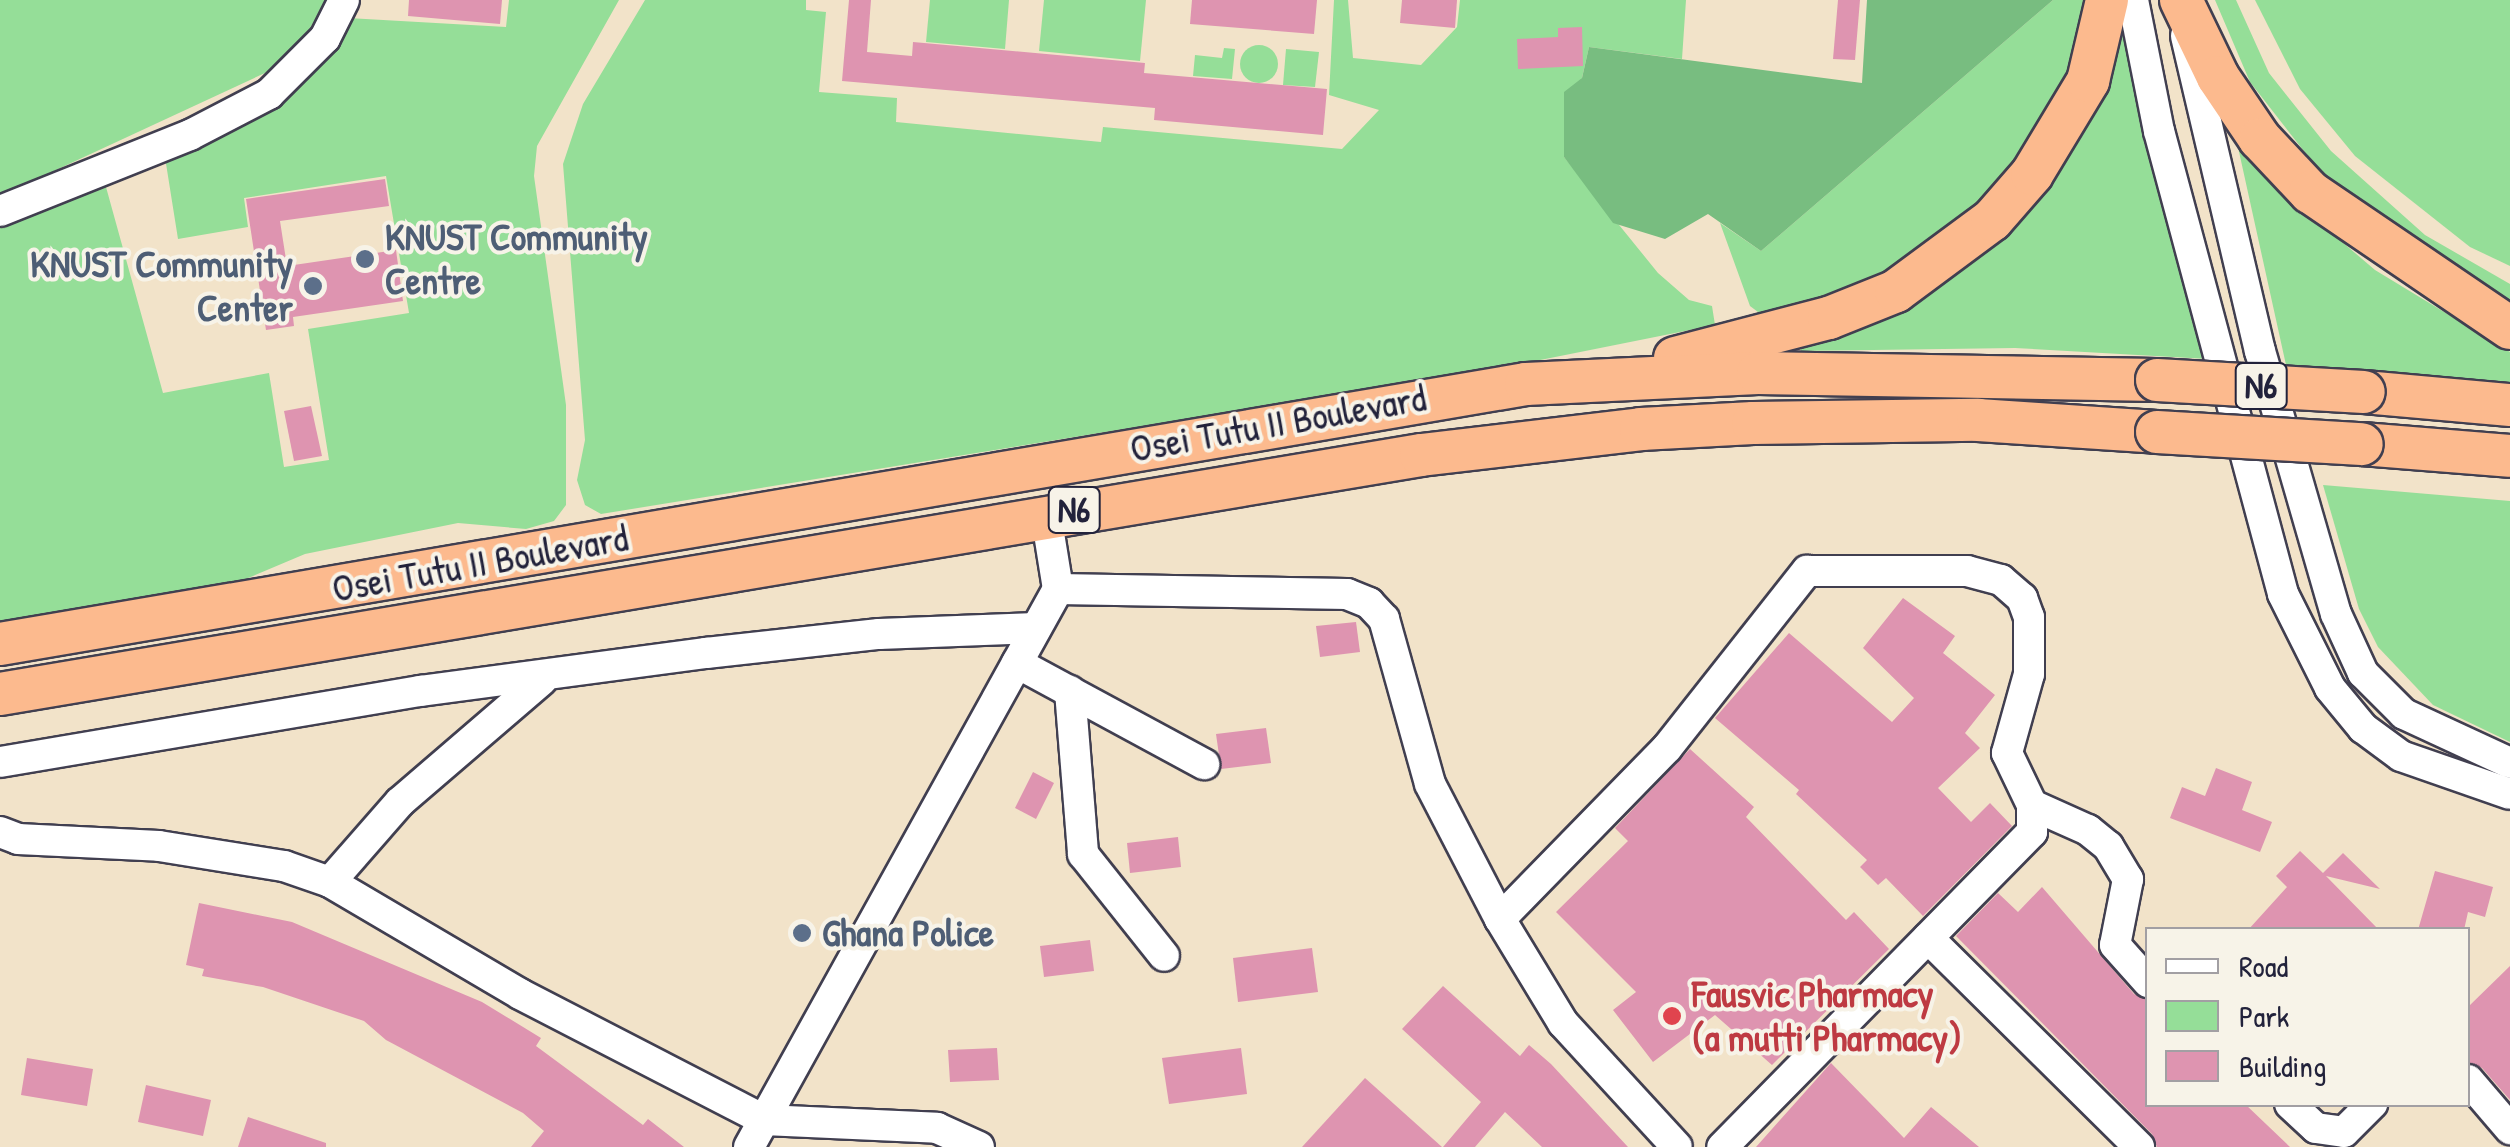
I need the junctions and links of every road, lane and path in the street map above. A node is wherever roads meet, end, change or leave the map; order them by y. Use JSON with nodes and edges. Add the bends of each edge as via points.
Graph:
{"nodes":[{"id":1,"x":344,"y":0,"type":"edge"},
{"id":2,"x":2107,"y":0,"type":"edge"},
{"id":3,"x":2133,"y":0,"type":"edge"},
{"id":4,"x":2180,"y":0,"type":"edge"},
{"id":5,"x":0,"y":211,"type":"edge"},
{"id":6,"x":2510,"y":328,"type":"edge"},
{"id":7,"x":1608,"y":376,"type":"junction"},
{"id":8,"x":2510,"y":405,"type":"edge"},
{"id":9,"x":2510,"y":456,"type":"edge"},
{"id":10,"x":1046,"y":515,"type":"junction"},
{"id":11,"x":1058,"y":589,"type":"junction"},
{"id":12,"x":1036,"y":628,"type":"junction"},
{"id":13,"x":0,"y":644,"type":"edge"},
{"id":14,"x":1016,"y":663,"type":"junction"},
{"id":15,"x":542,"y":680,"type":"junction"},
{"id":16,"x":1070,"y":692,"type":"junction"},
{"id":17,"x":0,"y":694,"type":"edge"},
{"id":18,"x":0,"y":762,"type":"edge"},
{"id":19,"x":2510,"y":763,"type":"edge"},
{"id":20,"x":1204,"y":764,"type":"dead end"},
{"id":21,"x":2510,"y":794,"type":"edge"},
{"id":22,"x":2032,"y":805,"type":"junction"},
{"id":23,"x":0,"y":832,"type":"edge"},
{"id":24,"x":330,"y":882,"type":"junction"},
{"id":25,"x":1500,"y":919,"type":"junction"},
{"id":26,"x":1928,"y":938,"type":"junction"},
{"id":27,"x":1164,"y":956,"type":"dead end"},
{"id":28,"x":2145,"y":979,"type":"edge"},
{"id":29,"x":2470,"y":1082,"type":"edge"},
{"id":30,"x":2293,"y":1107,"type":"edge"},
{"id":31,"x":2369,"y":1107,"type":"edge"},
{"id":32,"x":2510,"y":1129,"type":"edge"},
{"id":33,"x":756,"y":1134,"type":"edge"},
{"id":34,"x":979,"y":1147,"type":"edge"},
{"id":35,"x":1677,"y":1147,"type":"edge"},
{"id":36,"x":1722,"y":1147,"type":"edge"},
{"id":37,"x":2139,"y":1147,"type":"edge"}],
"edges":[{"from":1,"to":5,"type":"street","via":[[325,38],[269,94],[190,135]]},
{"from":2,"to":7,"type":"highway","via":[[2088,81],[2063,127],[1992,220],[1935,266],[1830,318]]},
{"from":3,"to":21,"type":"street","via":[[2159,131],[2283,594],[2330,688],[2363,728],[2401,756]]},
{"from":4,"to":6,"type":"highway","via":[[2250,124],[2310,192]]},
{"from":4,"to":19,"type":"street","via":[[2214,172],[2336,614],[2363,673],[2404,714]]},
{"from":7,"to":8,"type":"highway","name":"Osei Tutu II Boulevard","number":"N6","bridge":true,"via":[[1892,373],[2157,380]]},
{"from":7,"to":13,"type":"highway","name":"Osei Tutu II Boulevard","number":"N6","via":[[1326,414]]},
{"from":9,"to":10,"type":"highway","name":"Osei Tutu II Boulevard","number":"N6","bridge":true,"via":[[1910,420],[1641,429]]},
{"from":10,"to":11,"type":"street"},
{"from":10,"to":17,"type":"highway","name":"Osei Tutu II Boulevard","number":"N6"},
{"from":11,"to":12,"type":"street"},
{"from":11,"to":25,"type":"street","via":[[1347,594],[1370,603],[1384,619],[1430,784]]},
{"from":12,"to":14,"type":"street"},
{"from":12,"to":15,"type":"street","via":[[879,634]]},
{"from":14,"to":16,"type":"street"},
{"from":14,"to":33,"type":"street"},
{"from":15,"to":18,"type":"street","via":[[421,691]]},
{"from":15,"to":24,"type":"street","via":[[400,802]]},
{"from":16,"to":20,"type":"street"},
{"from":16,"to":27,"type":"street","via":[[1083,854]]},
{"from":22,"to":25,"type":"street","via":[[2007,753],[2029,674],[2029,617],[2022,598],[2001,580],[1967,571],[1807,571],[1667,748]]},
{"from":22,"to":26,"type":"street","via":[[2032,832]]},
{"from":22,"to":28,"type":"street","via":[[2088,830],[2116,858],[2128,880],[2115,946]]},
{"from":23,"to":24,"type":"street","via":[[241,857]]},
{"from":24,"to":33,"type":"street"},
{"from":25,"to":35,"type":"street","via":[[1563,1024]]},
{"from":26,"to":36,"type":"street"},
{"from":26,"to":37,"type":"street"},
{"from":29,"to":32,"type":"street"},
{"from":30,"to":31,"type":"street","via":[[2316,1128],[2344,1132]]},
{"from":33,"to":34,"type":"street","via":[[936,1128]]}]}
